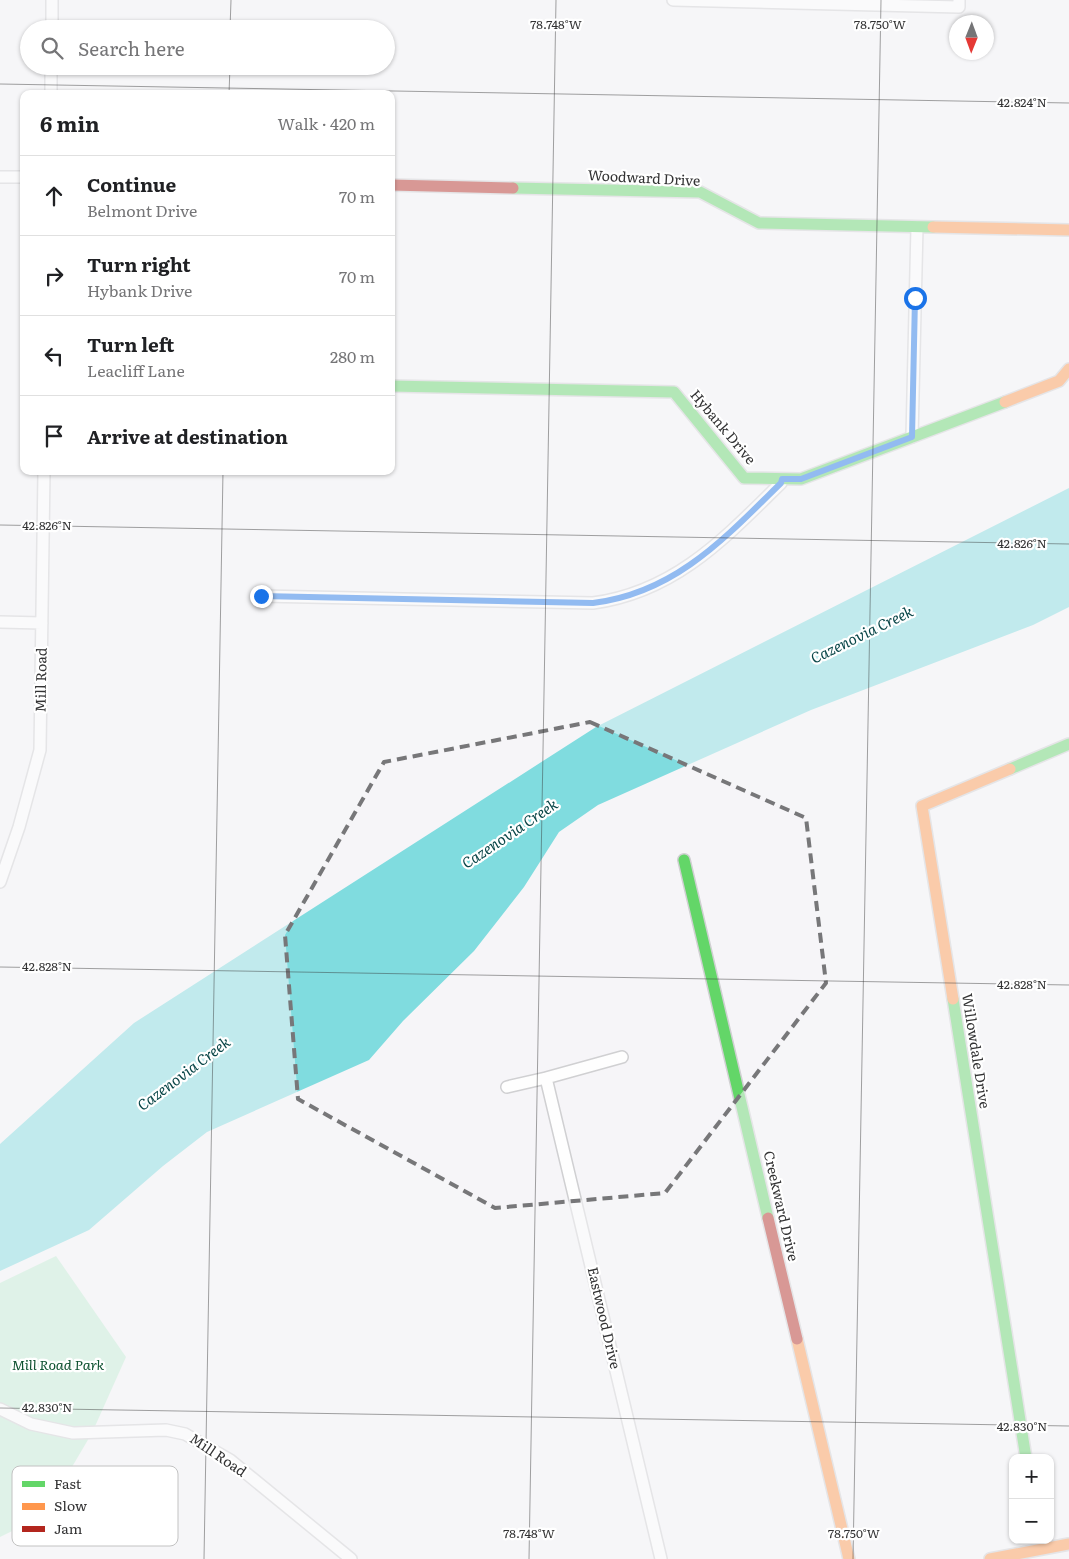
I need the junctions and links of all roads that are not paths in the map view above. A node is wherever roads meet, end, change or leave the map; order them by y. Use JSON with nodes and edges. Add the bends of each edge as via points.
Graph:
{"nodes":[{"id":1,"x":52,"y":0,"type":"edge"},
{"id":2,"x":673,"y":0,"type":"edge"},
{"id":3,"x":959,"y":0,"type":"edge"},
{"id":4,"x":52,"y":20,"type":"edge"},
{"id":5,"x":51,"y":75,"type":"edge"},
{"id":6,"x":51,"y":90,"type":"edge"},
{"id":7,"x":0,"y":177,"type":"edge"},
{"id":8,"x":20,"y":177,"type":"edge"},
{"id":9,"x":395,"y":185,"type":"edge"},
{"id":10,"x":917,"y":227,"type":"junction"},
{"id":11,"x":1069,"y":230,"type":"edge"},
{"id":12,"x":1069,"y":369,"type":"edge"},
{"id":13,"x":395,"y":386,"type":"edge"},
{"id":14,"x":912,"y":437,"type":"junction"},
{"id":15,"x":44,"y":475,"type":"edge"},
{"id":16,"x":782,"y":479,"type":"junction"},
{"id":17,"x":261,"y":596,"type":"dead end"},
{"id":18,"x":0,"y":622,"type":"edge"},
{"id":19,"x":42,"y":623,"type":"junction"},
{"id":20,"x":1069,"y":744,"type":"edge"},
{"id":21,"x":684,"y":860,"type":"dead end"},
{"id":22,"x":0,"y":882,"type":"edge"},
{"id":23,"x":622,"y":1057,"type":"dead end"},
{"id":24,"x":546,"y":1078,"type":"junction"},
{"id":25,"x":507,"y":1087,"type":"dead end"},
{"id":26,"x":0,"y":1409,"type":"edge"},
{"id":27,"x":1025,"y":1454,"type":"edge"},
{"id":28,"x":1069,"y":1544,"type":"edge"},
{"id":29,"x":1040,"y":1545,"type":"edge"},
{"id":30,"x":1008,"y":1557,"type":"edge"},
{"id":31,"x":351,"y":1559,"type":"edge"},
{"id":32,"x":661,"y":1559,"type":"edge"},
{"id":33,"x":849,"y":1559,"type":"edge"},
{"id":34,"x":990,"y":1559,"type":"edge"}],
"edges":[{"from":1,"to":4,"type":"street"},
{"from":2,"to":3,"type":"street","via":[[959,6]]},
{"from":5,"to":6,"type":"street"},
{"from":7,"to":8,"type":"street"},
{"from":9,"to":10,"type":"street","name":"Woodward Drive","via":[[700,192],[759,224]]},
{"from":10,"to":11,"type":"street","name":"Woodward Drive"},
{"from":10,"to":14,"type":"street"},
{"from":12,"to":14,"type":"street","name":"Hybank Drive","via":[[1059,381]]},
{"from":13,"to":16,"type":"street","name":"Hybank Drive","via":[[674,392],[744,478]]},
{"from":14,"to":16,"type":"street","name":"Hybank Drive","via":[[801,479]]},
{"from":15,"to":19,"type":"street","name":"Mill Road"},
{"from":16,"to":17,"type":"street","via":[[710,550],[691,564],[657,585],[617,600],[593,603]]},
{"from":18,"to":19,"type":"street"},
{"from":19,"to":22,"type":"street","name":"Mill Road","via":[[40,750]]},
{"from":20,"to":27,"type":"street","name":"Willowdale Drive","via":[[922,806]]},
{"from":21,"to":33,"type":"street","name":"Creekward Drive"},
{"from":23,"to":24,"type":"street"},
{"from":24,"to":25,"type":"street"},
{"from":24,"to":32,"type":"street","name":"Eastwood Drive"},
{"from":26,"to":31,"type":"street","name":"Mill Road","via":[[31,1424],[73,1433],[166,1430],[185,1434],[230,1460]]},
{"from":28,"to":29,"type":"street"},
{"from":29,"to":30,"type":"street"},
{"from":30,"to":34,"type":"street"}]}
